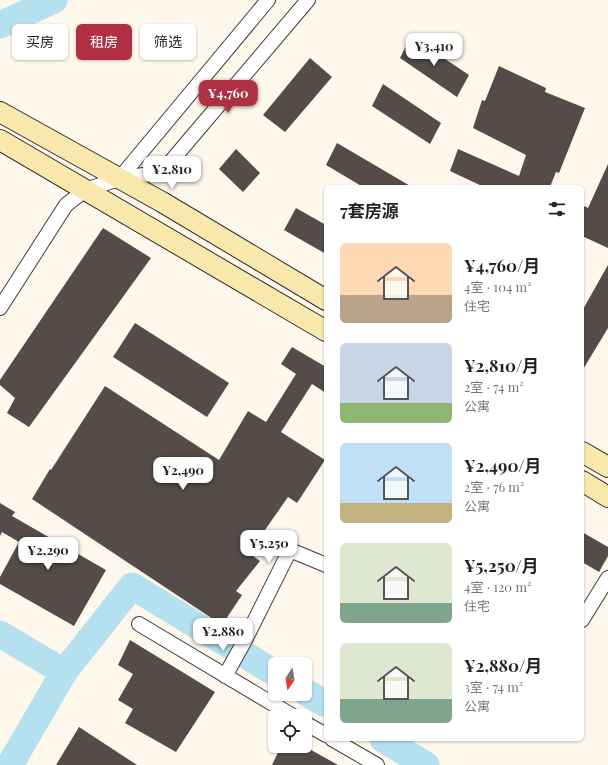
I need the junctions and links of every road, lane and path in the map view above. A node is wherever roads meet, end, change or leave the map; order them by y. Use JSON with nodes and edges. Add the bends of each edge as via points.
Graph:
{"nodes":[{"id":1,"x":268,"y":0,"type":"edge"},
{"id":2,"x":308,"y":0,"type":"edge"},
{"id":3,"x":0,"y":112,"type":"edge"},
{"id":4,"x":0,"y":140,"type":"edge"},
{"id":5,"x":119,"y":179,"type":"junction"},
{"id":6,"x":85,"y":190,"type":"junction"},
{"id":7,"x":324,"y":299,"type":"edge"},
{"id":8,"x":0,"y":308,"type":"edge"},
{"id":9,"x":324,"y":330,"type":"edge"},
{"id":10,"x":584,"y":453,"type":"edge"},
{"id":11,"x":608,"y":467,"type":"edge"},
{"id":12,"x":584,"y":482,"type":"edge"},
{"id":13,"x":608,"y":497,"type":"edge"},
{"id":14,"x":324,"y":564,"type":"edge"},
{"id":15,"x":608,"y":578,"type":"edge"},
{"id":16,"x":584,"y":617,"type":"edge"},
{"id":17,"x":139,"y":624,"type":"dead end"},
{"id":18,"x":225,"y":676,"type":"junction"},
{"id":19,"x":281,"y":709,"type":"edge"},
{"id":20,"x":312,"y":727,"type":"edge"},
{"id":21,"x":324,"y":734,"type":"edge"},
{"id":22,"x":335,"y":741,"type":"edge"},
{"id":23,"x":377,"y":765,"type":"edge"}],
"edges":[{"from":1,"to":5,"type":"street"},
{"from":2,"to":5,"type":"street","via":[[162,172]]},
{"from":3,"to":5,"type":"main road"},
{"from":4,"to":6,"type":"main road"},
{"from":5,"to":6,"type":"street"},
{"from":5,"to":7,"type":"main road"},
{"from":6,"to":8,"type":"street","via":[[66,205]]},
{"from":6,"to":9,"type":"main road"},
{"from":10,"to":11,"type":"main road"},
{"from":12,"to":13,"type":"main road"},
{"from":14,"to":18,"type":"street","via":[[290,550]]},
{"from":15,"to":16,"type":"street"},
{"from":17,"to":18,"type":"street"},
{"from":18,"to":19,"type":"street"},
{"from":20,"to":21,"type":"street"},
{"from":22,"to":23,"type":"street"}]}
